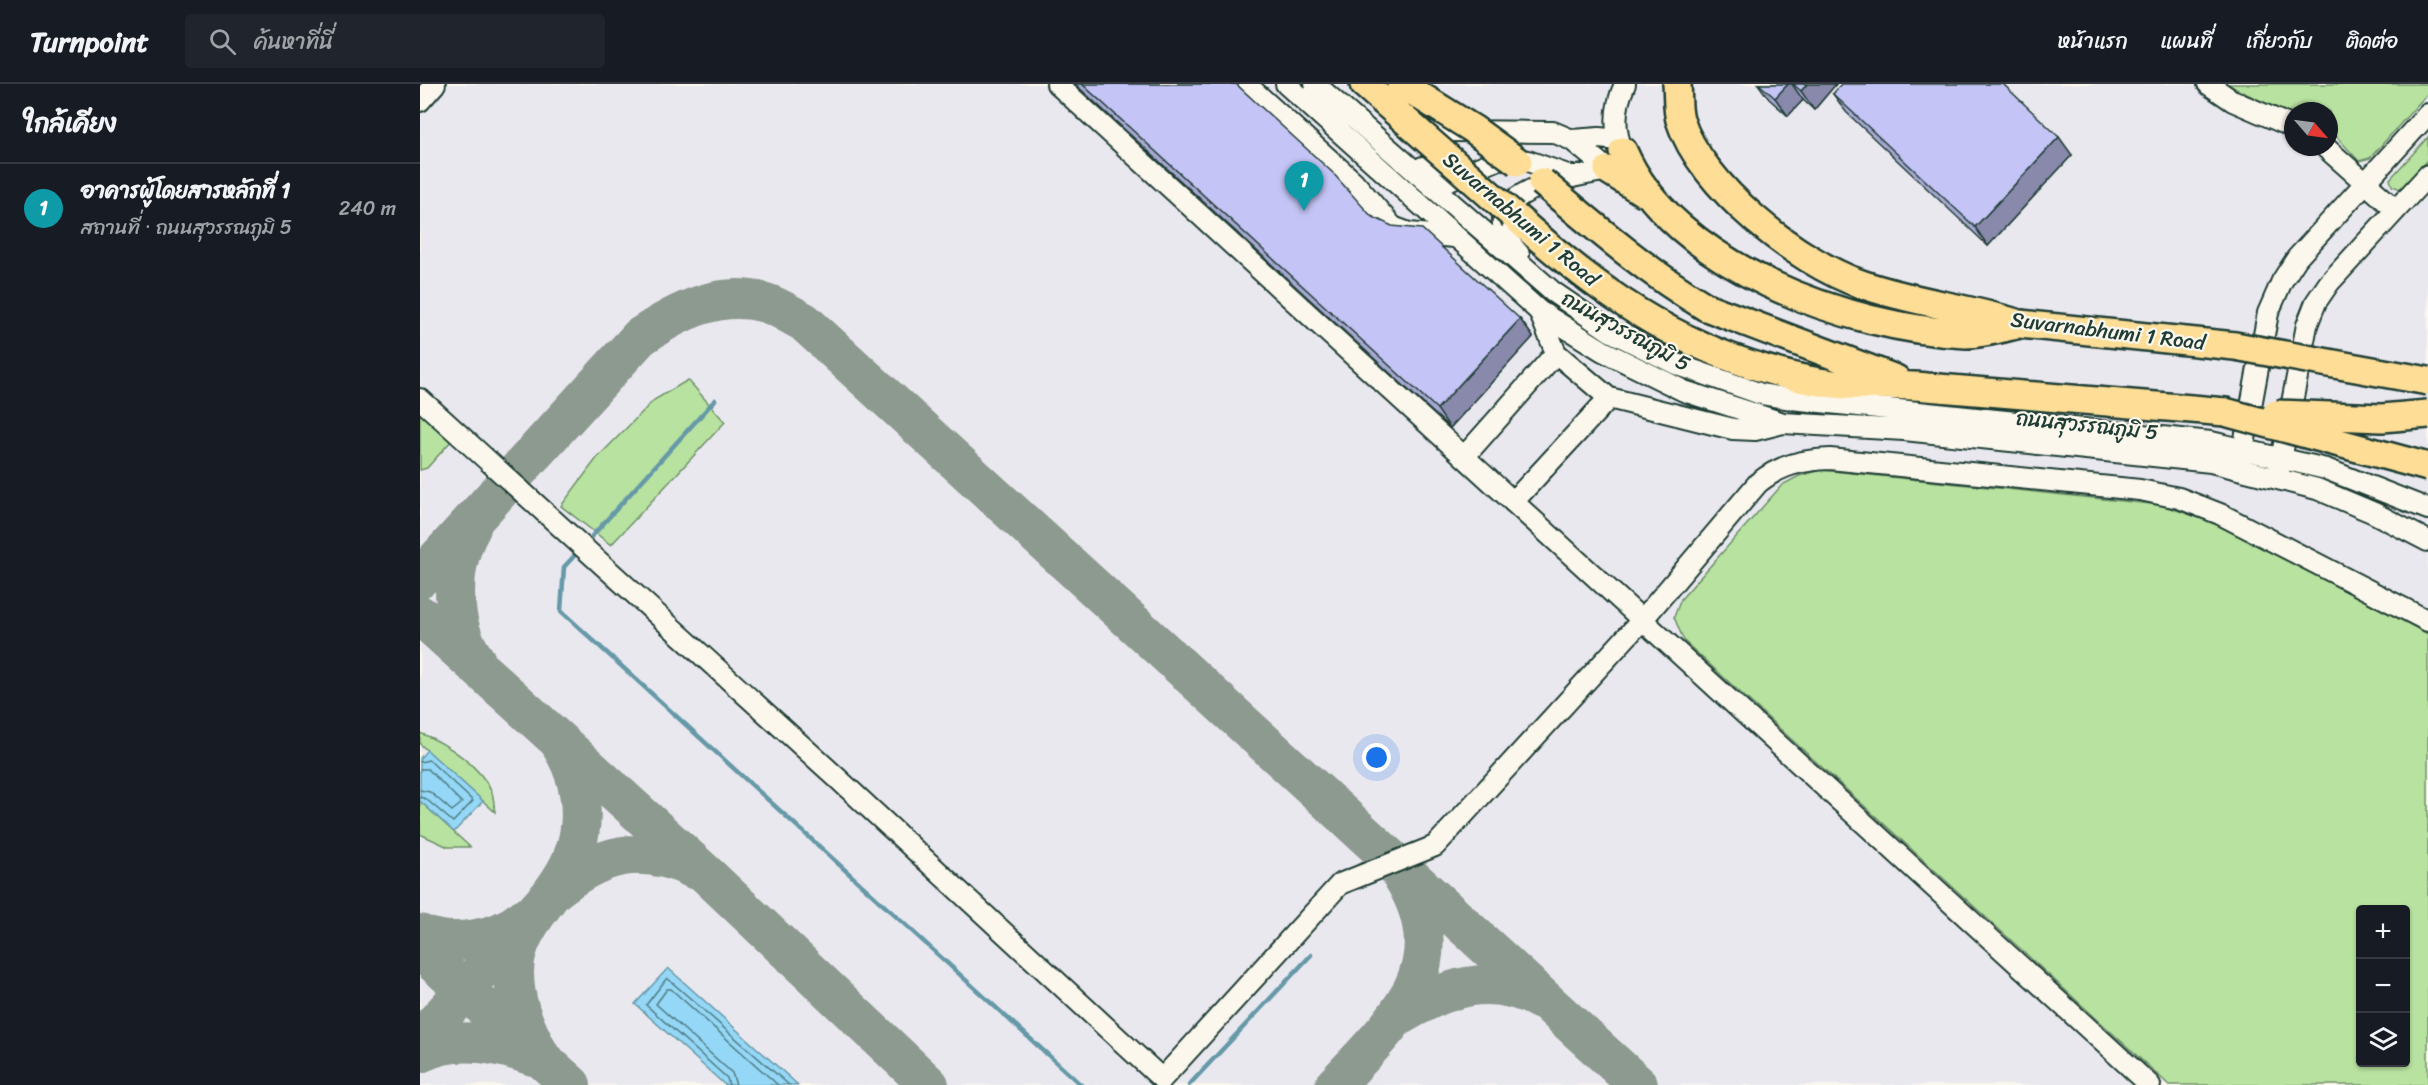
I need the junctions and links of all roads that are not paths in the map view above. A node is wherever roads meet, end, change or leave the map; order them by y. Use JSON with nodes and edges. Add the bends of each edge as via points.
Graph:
{"nodes":[{"id":1,"x":435,"y":84,"type":"edge"},
{"id":2,"x":1057,"y":84,"type":"edge"},
{"id":3,"x":1246,"y":84,"type":"edge"},
{"id":4,"x":1286,"y":84,"type":"edge"},
{"id":5,"x":1315,"y":84,"type":"edge"},
{"id":6,"x":1332,"y":84,"type":"edge"},
{"id":7,"x":1625,"y":84,"type":"edge"},
{"id":8,"x":1677,"y":84,"type":"edge"},
{"id":9,"x":2208,"y":84,"type":"edge"},
{"id":10,"x":1387,"y":86,"type":"edge"},
{"id":11,"x":420,"y":101,"type":"edge"},
{"id":12,"x":2428,"y":114,"type":"edge"},
{"id":13,"x":2284,"y":123,"type":"edge"},
{"id":14,"x":1572,"y":141,"type":"junction"},
{"id":15,"x":1616,"y":154,"type":"junction"},
{"id":16,"x":2335,"y":156,"type":"edge"},
{"id":17,"x":2428,"y":174,"type":"edge"},
{"id":18,"x":1573,"y":177,"type":"junction"},
{"id":19,"x":2366,"y":183,"type":"junction"},
{"id":20,"x":2396,"y":210,"type":"junction"},
{"id":21,"x":1454,"y":237,"type":"junction"},
{"id":22,"x":1553,"y":292,"type":"junction"},
{"id":23,"x":1539,"y":311,"type":"junction"},
{"id":24,"x":2020,"y":324,"type":"junction"},
{"id":25,"x":1556,"y":353,"type":"junction"},
{"id":26,"x":2428,"y":381,"type":"edge"},
{"id":27,"x":1911,"y":385,"type":"junction"},
{"id":28,"x":1609,"y":398,"type":"junction"},
{"id":29,"x":420,"y":399,"type":"edge"},
{"id":30,"x":2225,"y":412,"type":"junction"},
{"id":31,"x":2428,"y":414,"type":"edge"},
{"id":32,"x":1783,"y":423,"type":"junction"},
{"id":33,"x":2243,"y":449,"type":"junction"},
{"id":34,"x":1464,"y":457,"type":"junction"},
{"id":35,"x":2282,"y":457,"type":"junction"},
{"id":36,"x":2428,"y":467,"type":"edge"},
{"id":37,"x":2239,"y":470,"type":"junction"},
{"id":38,"x":2278,"y":477,"type":"junction"},
{"id":39,"x":1513,"y":502,"type":"junction"},
{"id":40,"x":2428,"y":509,"type":"edge"},
{"id":41,"x":2428,"y":541,"type":"edge"},
{"id":42,"x":1643,"y":619,"type":"junction"},
{"id":43,"x":2428,"y":621,"type":"edge"},
{"id":44,"x":1165,"y":1082,"type":"edge"},
{"id":45,"x":2150,"y":1085,"type":"edge"}],
"edges":[{"from":1,"to":11,"type":"street"},
{"from":2,"to":34,"type":"street"},
{"from":3,"to":21,"type":"street","via":[[1354,182],[1393,227],[1409,233]]},
{"from":4,"to":21,"type":"street","name":"ถนนสุวรรณภูมิ 5"},
{"from":5,"to":22,"type":"street","name":"ถนนสุวรรณภูมิ 5"},
{"from":6,"to":18,"type":"street","via":[[1440,181],[1504,157]]},
{"from":7,"to":15,"type":"street","via":[[1616,112]]},
{"from":8,"to":24,"type":"highway","name":"Suvarnabhumi 1 Road","via":[[1679,119],[1696,156],[1725,191],[1770,231],[1809,258],[1858,283],[1901,297]]},
{"from":9,"to":13,"type":"street","via":[[2234,101]]},
{"from":10,"to":14,"type":"street","via":[[1448,131],[1532,130],[1552,132]]},
{"from":10,"to":27,"type":"highway","name":"Suvarnabhumi 1 Road","bridge":true,"via":[[1473,129],[1626,253],[1706,307]]},
{"from":10,"to":27,"type":"highway","name":"Suvarnabhumi 1 Road","bridge":true,"via":[[1570,266],[1629,307],[1691,341],[1791,376],[1844,384]]},
{"from":12,"to":19,"type":"street"},
{"from":14,"to":15,"type":"street"},
{"from":14,"to":15,"type":"street","via":[[1599,138]]},
{"from":15,"to":18,"type":"street","name":"ถนนสุวรรณภูมิ 5"},
{"from":15,"to":24,"type":"highway","via":[[1688,234],[1715,255],[1756,277],[1859,318],[1900,327],[1969,334]]},
{"from":16,"to":19,"type":"street"},
{"from":17,"to":20,"type":"street"},
{"from":18,"to":22,"type":"street","name":"ถนนสุวรรณภูมิ 5","via":[[1536,186],[1516,198],[1503,219],[1510,245]]},
{"from":19,"to":20,"type":"street"},
{"from":19,"to":33,"type":"street","via":[[2297,258],[2282,280],[2268,313]]},
{"from":20,"to":35,"type":"street","via":[[2316,303],[2307,325]]},
{"from":21,"to":23,"type":"street","name":"ถนนสุวรรณภูมิ 5"},
{"from":22,"to":33,"type":"street","name":"ถนนสุวรรณภูมิ 5","via":[[1639,346],[1676,364],[1761,394],[2211,442]]},
{"from":23,"to":25,"type":"street"},
{"from":23,"to":32,"type":"street","name":"ถนนสุวรรณภูมิ 5","via":[[1659,380]]},
{"from":24,"to":26,"type":"highway","name":"Suvarnabhumi 1 Road","bridge":true,"via":[[2235,346]]},
{"from":25,"to":28,"type":"street"},
{"from":25,"to":34,"type":"street"},
{"from":27,"to":30,"type":"highway","name":"Suvarnabhumi 1 Road"},
{"from":28,"to":32,"type":"street","via":[[1734,429],[1755,430]]},
{"from":28,"to":39,"type":"street"},
{"from":29,"to":44,"type":"street"},
{"from":30,"to":31,"type":"highway","bridge":true,"via":[[2382,418]]},
{"from":30,"to":36,"type":"highway","name":"Suvarnabhumi 1 Road","bridge":true},
{"from":32,"to":37,"type":"street","name":"ถนนสุวรรณภูมิ 5","via":[[1916,431],[2211,462]]},
{"from":33,"to":35,"type":"street","name":"ถนนสุวรรณภูมิ 5"},
{"from":33,"to":37,"type":"street"},
{"from":34,"to":39,"type":"street"},
{"from":35,"to":38,"type":"street"},
{"from":35,"to":40,"type":"street","name":"ถนนสุวรรณภูมิ 5","via":[[2374,486]]},
{"from":37,"to":38,"type":"street","name":"ถนนสุวรรณภูมิ 5"},
{"from":38,"to":41,"type":"street","name":"ถนนสุวรรณภูมิ 5","via":[[2374,513]]},
{"from":39,"to":42,"type":"street"},
{"from":42,"to":43,"type":"street","via":[[1758,483],[1789,464],[1830,459],[2140,489],[2179,498],[2220,514]]},
{"from":42,"to":44,"type":"street","via":[[1435,846],[1340,884]]},
{"from":42,"to":45,"type":"street"}]}
